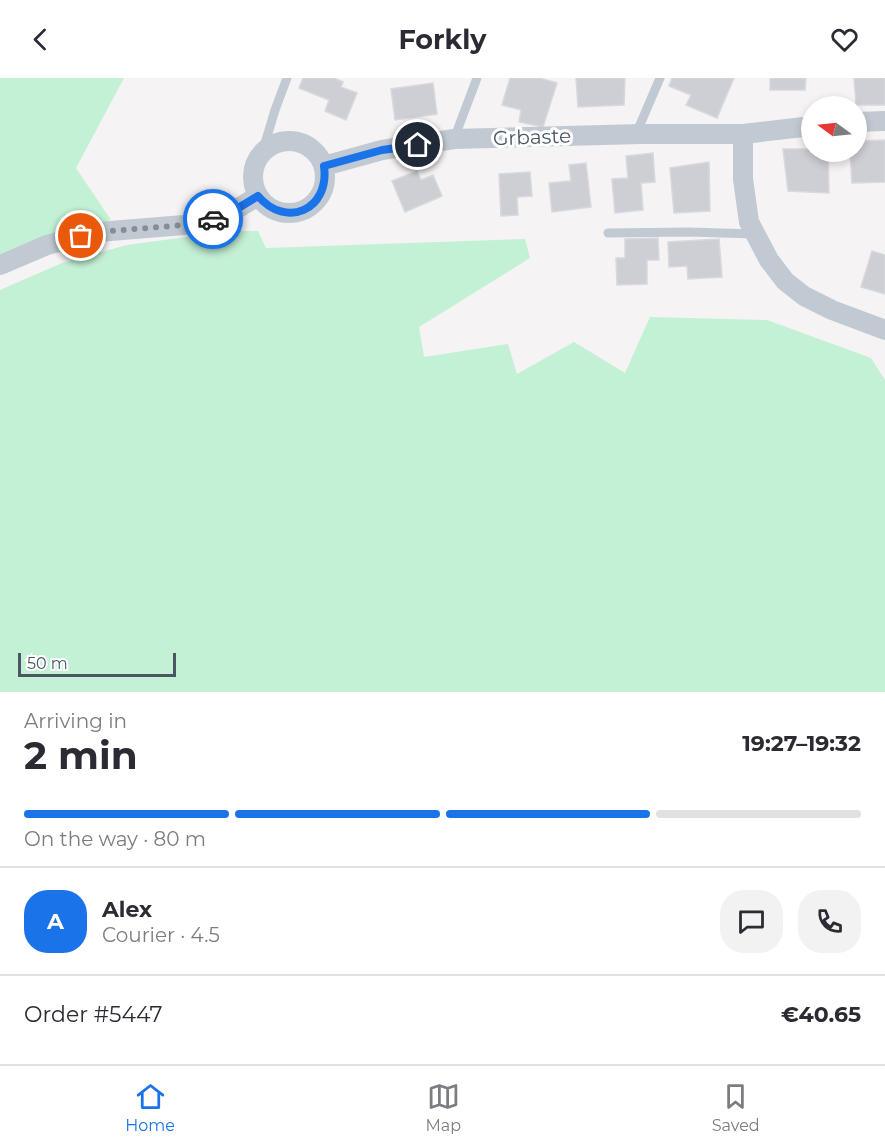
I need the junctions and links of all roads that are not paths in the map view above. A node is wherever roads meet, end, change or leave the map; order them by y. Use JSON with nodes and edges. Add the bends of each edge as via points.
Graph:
{"nodes":[{"id":1,"x":287,"y":78,"type":"edge"},
{"id":2,"x":477,"y":78,"type":"edge"},
{"id":3,"x":660,"y":78,"type":"edge"},
{"id":4,"x":885,"y":121,"type":"edge"},
{"id":5,"x":867,"y":122,"type":"edge"},
{"id":6,"x":801,"y":127,"type":"edge"},
{"id":7,"x":743,"y":134,"type":"junction"},
{"id":8,"x":635,"y":135,"type":"junction"},
{"id":9,"x":454,"y":140,"type":"junction"},
{"id":10,"x":264,"y":150,"type":"junction"},
{"id":11,"x":324,"y":166,"type":"junction"},
{"id":12,"x":258,"y":196,"type":"junction"},
{"id":13,"x":608,"y":233,"type":"dead end"},
{"id":14,"x":755,"y":234,"type":"junction"},
{"id":15,"x":0,"y":265,"type":"edge"},
{"id":16,"x":885,"y":330,"type":"edge"}],
"edges":[{"from":1,"to":10,"type":"lane"},
{"from":2,"to":9,"type":"lane"},
{"from":3,"to":8,"type":"lane"},
{"from":4,"to":5,"type":"street"},
{"from":6,"to":7,"type":"street","name":"Grbaste"},
{"from":7,"to":8,"type":"street","name":"Grbaste"},
{"from":7,"to":14,"type":"street","via":[[743,179],[749,222]]},
{"from":8,"to":9,"type":"street","name":"Grbaste"},
{"from":9,"to":11,"type":"street","name":"Grbaste","via":[[382,150]]},
{"from":10,"to":11,"type":"street","via":[[274,143],[298,141],[310,147]]},
{"from":10,"to":12,"type":"street","via":[[252,172]]},
{"from":11,"to":12,"type":"street","via":[[323,190],[309,208],[298,212],[275,211]]},
{"from":12,"to":15,"type":"street","via":[[225,216],[184,225],[99,232],[47,244]]},
{"from":13,"to":14,"type":"lane"},
{"from":14,"to":16,"type":"street","via":[[785,281],[804,296]]}]}
